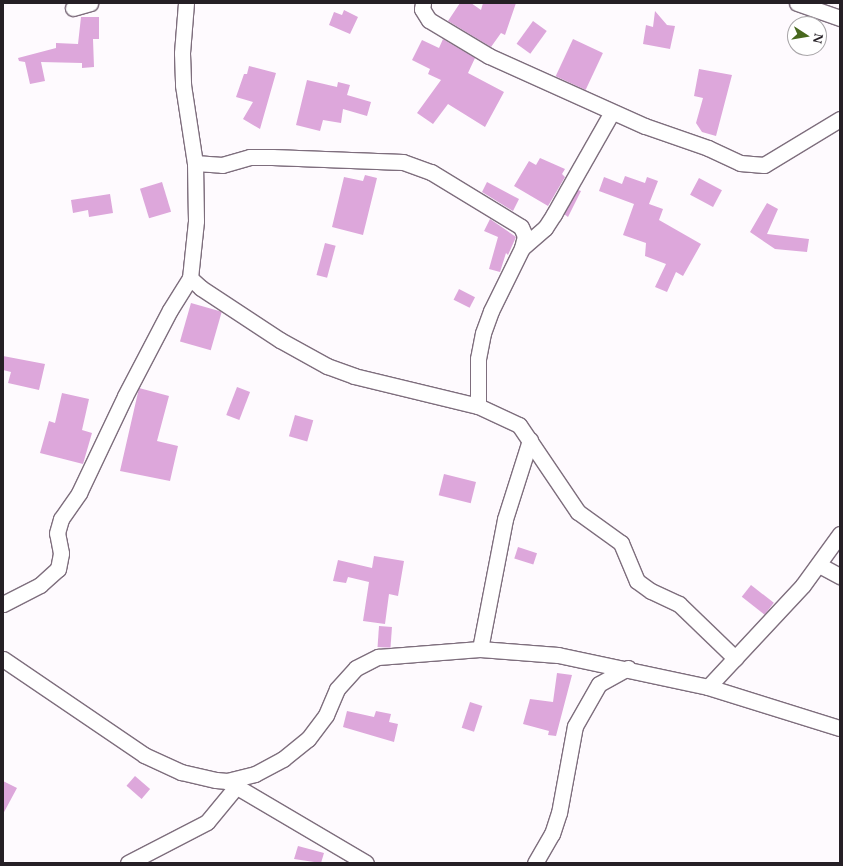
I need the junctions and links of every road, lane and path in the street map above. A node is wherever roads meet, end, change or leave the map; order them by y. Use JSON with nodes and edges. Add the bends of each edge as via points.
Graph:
{"nodes":[{"id":1,"x":90,"y":3,"type":"edge"},
{"id":2,"x":186,"y":3,"type":"edge"},
{"id":3,"x":423,"y":3,"type":"edge"},
{"id":4,"x":797,"y":3,"type":"edge"},
{"id":5,"x":73,"y":8,"type":"dead end"},
{"id":6,"x":834,"y":17,"type":"edge"},
{"id":7,"x":840,"y":28,"type":"edge"},
{"id":8,"x":612,"y":112,"type":"junction"},
{"id":9,"x":840,"y":119,"type":"edge"},
{"id":10,"x":195,"y":163,"type":"junction"},
{"id":11,"x":523,"y":247,"type":"junction"},
{"id":12,"x":190,"y":278,"type":"junction"},
{"id":13,"x":478,"y":406,"type":"junction"},
{"id":14,"x":530,"y":440,"type":"junction"},
{"id":15,"x":840,"y":534,"type":"edge"},
{"id":16,"x":819,"y":565,"type":"junction"},
{"id":17,"x":840,"y":576,"type":"edge"},
{"id":18,"x":3,"y":604,"type":"edge"},
{"id":19,"x":480,"y":649,"type":"junction"},
{"id":20,"x":735,"y":658,"type":"junction"},
{"id":21,"x":3,"y":659,"type":"edge"},
{"id":22,"x":628,"y":668,"type":"junction"},
{"id":23,"x":708,"y":687,"type":"junction"},
{"id":24,"x":840,"y":728,"type":"edge"},
{"id":25,"x":232,"y":784,"type":"junction"},
{"id":26,"x":128,"y":863,"type":"edge"},
{"id":27,"x":366,"y":863,"type":"edge"},
{"id":28,"x":535,"y":863,"type":"edge"}],
"edges":[{"from":1,"to":5,"type":"street"},
{"from":2,"to":10,"type":"street","via":[[183,77]]},
{"from":3,"to":8,"type":"street","via":[[425,15],[439,28],[489,56]]},
{"from":4,"to":6,"type":"street"},
{"from":6,"to":7,"type":"street"},
{"from":8,"to":9,"type":"street","via":[[752,166],[764,165]]},
{"from":8,"to":11,"type":"street","via":[[545,228]]},
{"from":10,"to":11,"type":"street","via":[[222,165],[250,157],[403,162],[431,172],[512,219],[524,230]]},
{"from":10,"to":12,"type":"street","via":[[196,221]]},
{"from":11,"to":13,"type":"street","via":[[490,311],[482,333],[478,359]]},
{"from":12,"to":13,"type":"street","via":[[200,288],[280,340],[327,366],[362,378]]},
{"from":12,"to":18,"type":"street","via":[[170,310],[125,396],[79,493],[61,519],[57,533],[61,553],[58,569],[40,585]]},
{"from":13,"to":14,"type":"street","via":[[515,422]]},
{"from":14,"to":19,"type":"street","via":[[505,519]]},
{"from":14,"to":20,"type":"street","via":[[578,512],[621,543],[637,581],[651,591],[679,604]]},
{"from":15,"to":16,"type":"street"},
{"from":16,"to":17,"type":"street"},
{"from":16,"to":20,"type":"street"},
{"from":19,"to":22,"type":"street","via":[[558,655]]},
{"from":19,"to":25,"type":"street","via":[[378,657],[356,668],[337,689],[326,716],[308,739],[271,767]]},
{"from":20,"to":23,"type":"street"},
{"from":21,"to":25,"type":"street","via":[[144,755],[200,778]]},
{"from":22,"to":23,"type":"street"},
{"from":22,"to":28,"type":"street","via":[[598,684],[575,726],[559,813],[552,834]]},
{"from":23,"to":24,"type":"street"},
{"from":25,"to":26,"type":"street","via":[[207,822]]},
{"from":25,"to":27,"type":"street"}]}
